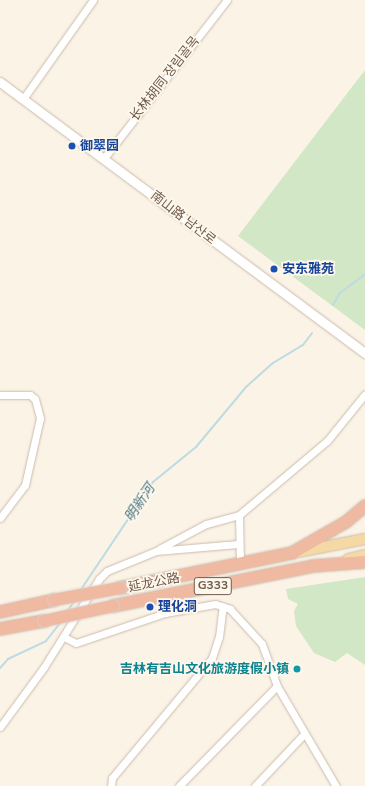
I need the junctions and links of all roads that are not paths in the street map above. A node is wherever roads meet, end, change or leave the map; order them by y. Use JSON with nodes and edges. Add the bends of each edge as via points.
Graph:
{"nodes":[{"id":1,"x":93,"y":0,"type":"edge"},
{"id":2,"x":227,"y":0,"type":"edge"},
{"id":3,"x":0,"y":82,"type":"edge"},
{"id":4,"x":23,"y":99,"type":"junction"},
{"id":5,"x":104,"y":158,"type":"junction"},
{"id":6,"x":365,"y":353,"type":"edge"},
{"id":7,"x":365,"y":394,"type":"edge"},
{"id":8,"x":0,"y":395,"type":"edge"},
{"id":9,"x":365,"y":506,"type":"edge"},
{"id":10,"x":239,"y":515,"type":"junction"},
{"id":11,"x":0,"y":518,"type":"edge"},
{"id":12,"x":365,"y":539,"type":"edge"},
{"id":13,"x":238,"y":544,"type":"junction"},
{"id":14,"x":156,"y":551,"type":"junction"},
{"id":15,"x":292,"y":553,"type":"junction"},
{"id":16,"x":365,"y":556,"type":"edge"},
{"id":17,"x":365,"y":562,"type":"edge"},
{"id":18,"x":240,"y":564,"type":"junction"},
{"id":19,"x":313,"y":566,"type":"junction"},
{"id":20,"x":162,"y":596,"type":"junction"},
{"id":21,"x":223,"y":606,"type":"junction"},
{"id":22,"x":0,"y":612,"type":"edge"},
{"id":23,"x":165,"y":613,"type":"junction"},
{"id":24,"x":0,"y":630,"type":"edge"},
{"id":25,"x":64,"y":637,"type":"junction"},
{"id":26,"x":277,"y":686,"type":"junction"},
{"id":27,"x":0,"y":727,"type":"edge"},
{"id":28,"x":303,"y":735,"type":"junction"},
{"id":29,"x":334,"y":785,"type":"edge"},
{"id":30,"x":111,"y":786,"type":"edge"},
{"id":31,"x":179,"y":786,"type":"edge"},
{"id":32,"x":255,"y":786,"type":"edge"}],
"edges":[{"from":1,"to":4,"type":"street"},
{"from":2,"to":5,"type":"street","name":"长林胡同 장림골목"},
{"from":3,"to":4,"type":"street","name":"南山路 남산로"},
{"from":4,"to":5,"type":"street","name":"南山路 남산로"},
{"from":5,"to":6,"type":"street","name":"南山路 남산로"},
{"from":7,"to":10,"type":"street","via":[[327,441]]},
{"from":8,"to":11,"type":"street","via":[[30,395],[35,399],[40,418],[26,485]]},
{"from":9,"to":15,"type":"highway","number":"G333","via":[[346,522]]},
{"from":10,"to":13,"type":"street"},
{"from":10,"to":14,"type":"street","via":[[206,524]]},
{"from":12,"to":15,"type":"main road"},
{"from":13,"to":14,"type":"street"},
{"from":13,"to":18,"type":"street"},
{"from":14,"to":25,"type":"street","via":[[133,558],[98,579]]},
{"from":15,"to":18,"type":"highway","name":"延龙公路","number":"G333"},
{"from":16,"to":19,"type":"main road"},
{"from":17,"to":19,"type":"highway","number":"G333"},
{"from":18,"to":22,"type":"highway","name":"延龙公路","number":"G333","bridge":true},
{"from":19,"to":20,"type":"highway","name":"延龙公路","number":"G333"},
{"from":20,"to":23,"type":"street"},
{"from":20,"to":24,"type":"highway","name":"延龙公路","number":"G333","bridge":true},
{"from":21,"to":23,"type":"street"},
{"from":21,"to":26,"type":"street","via":[[262,644]]},
{"from":21,"to":30,"type":"street","via":[[219,637],[212,658],[112,778]]},
{"from":23,"to":25,"type":"street","via":[[88,641],[71,642]]},
{"from":25,"to":27,"type":"street"},
{"from":26,"to":28,"type":"street"},
{"from":26,"to":31,"type":"street"},
{"from":28,"to":29,"type":"street"},
{"from":28,"to":32,"type":"street"}]}
